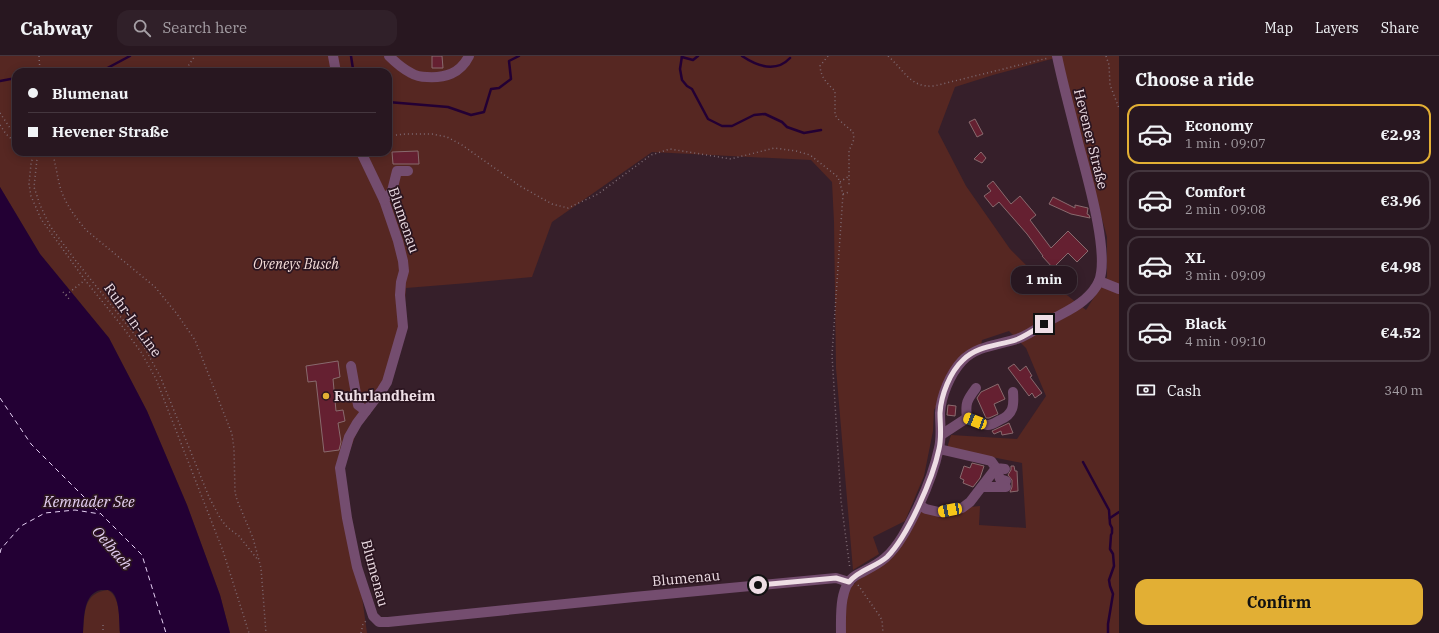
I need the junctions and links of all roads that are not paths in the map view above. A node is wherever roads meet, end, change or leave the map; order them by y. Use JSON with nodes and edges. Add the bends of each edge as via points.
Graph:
{"nodes":[{"id":1,"x":333,"y":56,"type":"edge"},
{"id":2,"x":388,"y":56,"type":"edge"},
{"id":3,"x":469,"y":56,"type":"edge"},
{"id":4,"x":1053,"y":57,"type":"edge"},
{"id":5,"x":335,"y":68,"type":"edge"},
{"id":6,"x":363,"y":156,"type":"edge"},
{"id":7,"x":408,"y":171,"type":"dead end"},
{"id":8,"x":384,"y":200,"type":"junction"},
{"id":9,"x":1099,"y":281,"type":"junction"},
{"id":10,"x":1119,"y":289,"type":"edge"},
{"id":11,"x":352,"y":366,"type":"dead end"},
{"id":12,"x":976,"y":388,"type":"dead end"},
{"id":13,"x":1013,"y":392,"type":"dead end"},
{"id":14,"x":366,"y":411,"type":"junction"},
{"id":15,"x":967,"y":418,"type":"junction"},
{"id":16,"x":941,"y":435,"type":"junction"},
{"id":17,"x":939,"y":450,"type":"junction"},
{"id":18,"x":1000,"y":468,"type":"junction"},
{"id":19,"x":982,"y":487,"type":"junction"},
{"id":20,"x":919,"y":505,"type":"junction"},
{"id":21,"x":851,"y":579,"type":"junction"},
{"id":22,"x":841,"y":633,"type":"edge"}],
"edges":[{"from":1,"to":5,"type":"street"},
{"from":2,"to":3,"type":"street","via":[[412,74],[438,78],[460,69]]},
{"from":4,"to":9,"type":"street","name":"Hevener Straße","via":[[1065,91],[1092,197],[1101,242],[1102,270]]},
{"from":6,"to":8,"type":"street","name":"Blumenau"},
{"from":7,"to":8,"type":"street","via":[[397,171],[392,191]]},
{"from":8,"to":14,"type":"street","name":"Blumenau","via":[[403,261],[400,295],[403,327],[387,382]]},
{"from":9,"to":10,"type":"street"},
{"from":9,"to":16,"type":"street","name":"Hevener Straße","via":[[1083,301],[1019,339],[969,354],[950,378],[940,413]]},
{"from":11,"to":14,"type":"street","via":[[358,405]]},
{"from":12,"to":15,"type":"street","via":[[967,400]]},
{"from":13,"to":15,"type":"street","via":[[1014,404],[1006,418],[990,425]]},
{"from":14,"to":21,"type":"street","name":"Blumenau","via":[[349,437],[340,468],[357,566],[373,616],[379,622],[836,578]]},
{"from":15,"to":16,"type":"street"},
{"from":16,"to":17,"type":"street","name":"Hevener Straße"},
{"from":17,"to":18,"type":"street","via":[[991,461]]},
{"from":17,"to":20,"type":"street","name":"Hevener Straße"},
{"from":18,"to":19,"type":"street"},
{"from":18,"to":19,"type":"street","via":[[1000,479],[1006,484]]},
{"from":19,"to":20,"type":"street","via":[[962,508],[939,512]]},
{"from":20,"to":21,"type":"street","name":"Hevener Straße","via":[[892,551],[878,564]]},
{"from":21,"to":22,"type":"street","via":[[843,599]]}]}
